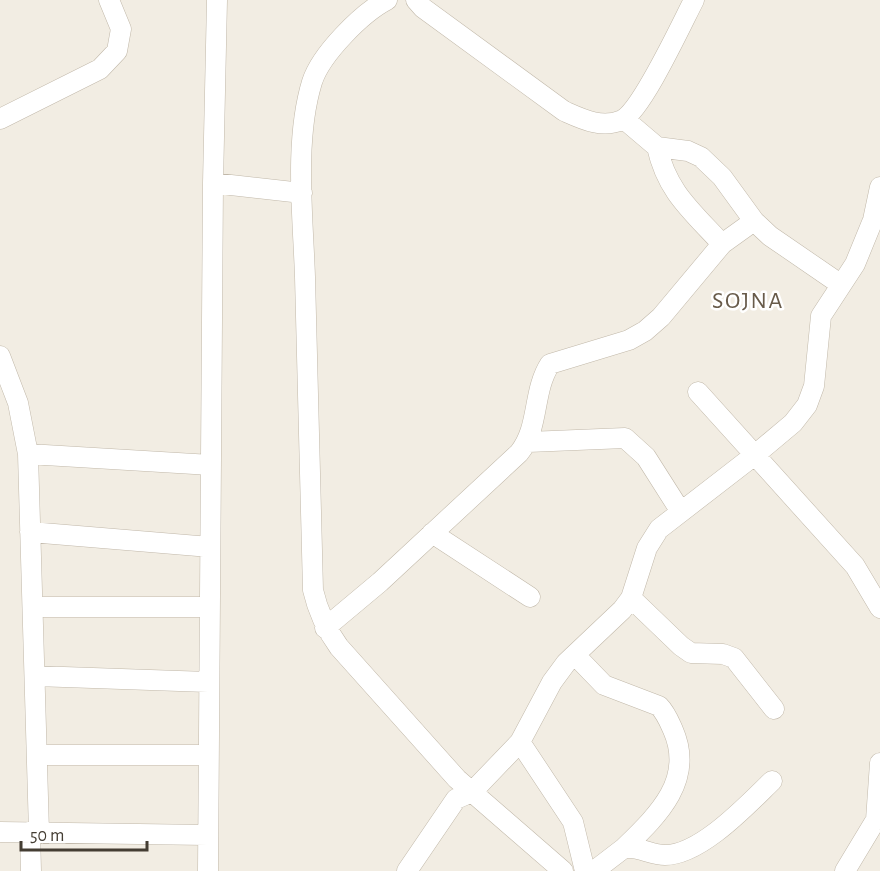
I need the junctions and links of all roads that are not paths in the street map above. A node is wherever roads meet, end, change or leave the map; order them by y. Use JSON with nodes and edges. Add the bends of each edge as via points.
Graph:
{"nodes":[{"id":1,"x":109,"y":0,"type":"edge"},
{"id":2,"x":217,"y":0,"type":"edge"},
{"id":3,"x":387,"y":0,"type":"edge"},
{"id":4,"x":416,"y":0,"type":"edge"},
{"id":5,"x":694,"y":0,"type":"edge"},
{"id":6,"x":0,"y":119,"type":"edge"},
{"id":7,"x":624,"y":119,"type":"junction"},
{"id":8,"x":657,"y":147,"type":"junction"},
{"id":9,"x":213,"y":183,"type":"junction"},
{"id":10,"x":880,"y":187,"type":"edge"},
{"id":11,"x":302,"y":193,"type":"junction"},
{"id":12,"x":754,"y":221,"type":"junction"},
{"id":13,"x":722,"y":244,"type":"junction"},
{"id":14,"x":840,"y":284,"type":"junction"},
{"id":15,"x":0,"y":356,"type":"edge"},
{"id":16,"x":698,"y":392,"type":"dead end"},
{"id":17,"x":528,"y":442,"type":"junction"},
{"id":18,"x":28,"y":454,"type":"junction"},
{"id":19,"x":756,"y":454,"type":"junction"},
{"id":20,"x":211,"y":465,"type":"junction"},
{"id":21,"x":681,"y":512,"type":"junction"},
{"id":22,"x":30,"y":532,"type":"junction"},
{"id":23,"x":432,"y":533,"type":"junction"},
{"id":24,"x":210,"y":547,"type":"junction"},
{"id":25,"x":530,"y":597,"type":"dead end"},
{"id":26,"x":631,"y":598,"type":"junction"},
{"id":27,"x":33,"y":607,"type":"junction"},
{"id":28,"x":209,"y":607,"type":"junction"},
{"id":29,"x":880,"y":608,"type":"edge"},
{"id":30,"x":325,"y":628,"type":"junction"},
{"id":31,"x":574,"y":655,"type":"junction"},
{"id":32,"x":35,"y":676,"type":"junction"},
{"id":33,"x":208,"y":682,"type":"junction"},
{"id":34,"x":774,"y":709,"type":"dead end"},
{"id":35,"x":520,"y":742,"type":"junction"},
{"id":36,"x":37,"y":755,"type":"junction"},
{"id":37,"x":207,"y":755,"type":"junction"},
{"id":38,"x":880,"y":763,"type":"edge"},
{"id":39,"x":771,"y":781,"type":"dead end"},
{"id":40,"x":472,"y":792,"type":"junction"},
{"id":41,"x":878,"y":816,"type":"edge"},
{"id":42,"x":0,"y":832,"type":"edge"},
{"id":43,"x":35,"y":832,"type":"junction"},
{"id":44,"x":207,"y":835,"type":"junction"},
{"id":45,"x":624,"y":848,"type":"junction"},
{"id":46,"x":31,"y":871,"type":"edge"},
{"id":47,"x":208,"y":871,"type":"edge"},
{"id":48,"x":407,"y":871,"type":"edge"},
{"id":49,"x":563,"y":871,"type":"edge"},
{"id":50,"x":585,"y":871,"type":"edge"},
{"id":51,"x":594,"y":871,"type":"edge"},
{"id":52,"x":845,"y":871,"type":"edge"}],
"edges":[{"from":1,"to":6,"type":"street","via":[[121,29],[117,51],[100,69]]},
{"from":2,"to":9,"type":"street"},
{"from":3,"to":11,"type":"street","via":[[355,22],[312,81],[303,126]]},
{"from":4,"to":7,"type":"street","via":[[564,111],[588,122],[606,124]]},
{"from":5,"to":7,"type":"street","via":[[639,102]]},
{"from":7,"to":8,"type":"street"},
{"from":8,"to":12,"type":"street","via":[[701,157],[722,177]]},
{"from":8,"to":13,"type":"street","via":[[671,187]]},
{"from":9,"to":11,"type":"street"},
{"from":9,"to":20,"type":"street"},
{"from":10,"to":14,"type":"street","via":[[873,220],[855,264]]},
{"from":11,"to":30,"type":"street","via":[[313,590]]},
{"from":12,"to":13,"type":"street"},
{"from":12,"to":14,"type":"street","via":[[770,237]]},
{"from":13,"to":17,"type":"street","via":[[645,331],[629,340],[550,364],[543,375]]},
{"from":14,"to":19,"type":"street","via":[[821,316],[814,386],[807,405],[794,423]]},
{"from":15,"to":18,"type":"street","via":[[18,403]]},
{"from":16,"to":19,"type":"street"},
{"from":17,"to":21,"type":"street","via":[[624,438],[646,457]]},
{"from":17,"to":23,"type":"street"},
{"from":18,"to":20,"type":"street"},
{"from":18,"to":22,"type":"street"},
{"from":19,"to":21,"type":"street"},
{"from":19,"to":29,"type":"street","via":[[855,566]]},
{"from":20,"to":24,"type":"street"},
{"from":21,"to":26,"type":"street","via":[[652,538]]},
{"from":22,"to":24,"type":"street"},
{"from":22,"to":27,"type":"street"},
{"from":23,"to":25,"type":"street"},
{"from":23,"to":30,"type":"street"},
{"from":24,"to":28,"type":"street"},
{"from":26,"to":31,"type":"street"},
{"from":26,"to":34,"type":"street","via":[[681,646],[692,652],[734,658]]},
{"from":27,"to":28,"type":"street"},
{"from":27,"to":32,"type":"street"},
{"from":28,"to":33,"type":"street"},
{"from":30,"to":40,"type":"street"},
{"from":31,"to":35,"type":"street","via":[[552,682]]},
{"from":31,"to":45,"type":"street","via":[[604,685],[660,706],[678,742],[681,766],[675,786],[650,822]]},
{"from":32,"to":33,"type":"street"},
{"from":32,"to":36,"type":"street"},
{"from":33,"to":37,"type":"street"},
{"from":35,"to":40,"type":"street"},
{"from":35,"to":50,"type":"street","via":[[573,822]]},
{"from":36,"to":37,"type":"street"},
{"from":36,"to":43,"type":"street"},
{"from":37,"to":44,"type":"street"},
{"from":38,"to":41,"type":"street"},
{"from":39,"to":45,"type":"street","via":[[731,819],[688,848],[664,855]]},
{"from":40,"to":48,"type":"street","via":[[456,799]]},
{"from":40,"to":49,"type":"street"},
{"from":41,"to":52,"type":"street"},
{"from":42,"to":43,"type":"street"},
{"from":43,"to":44,"type":"street"},
{"from":43,"to":46,"type":"street"},
{"from":44,"to":47,"type":"street"},
{"from":45,"to":51,"type":"street"}]}
